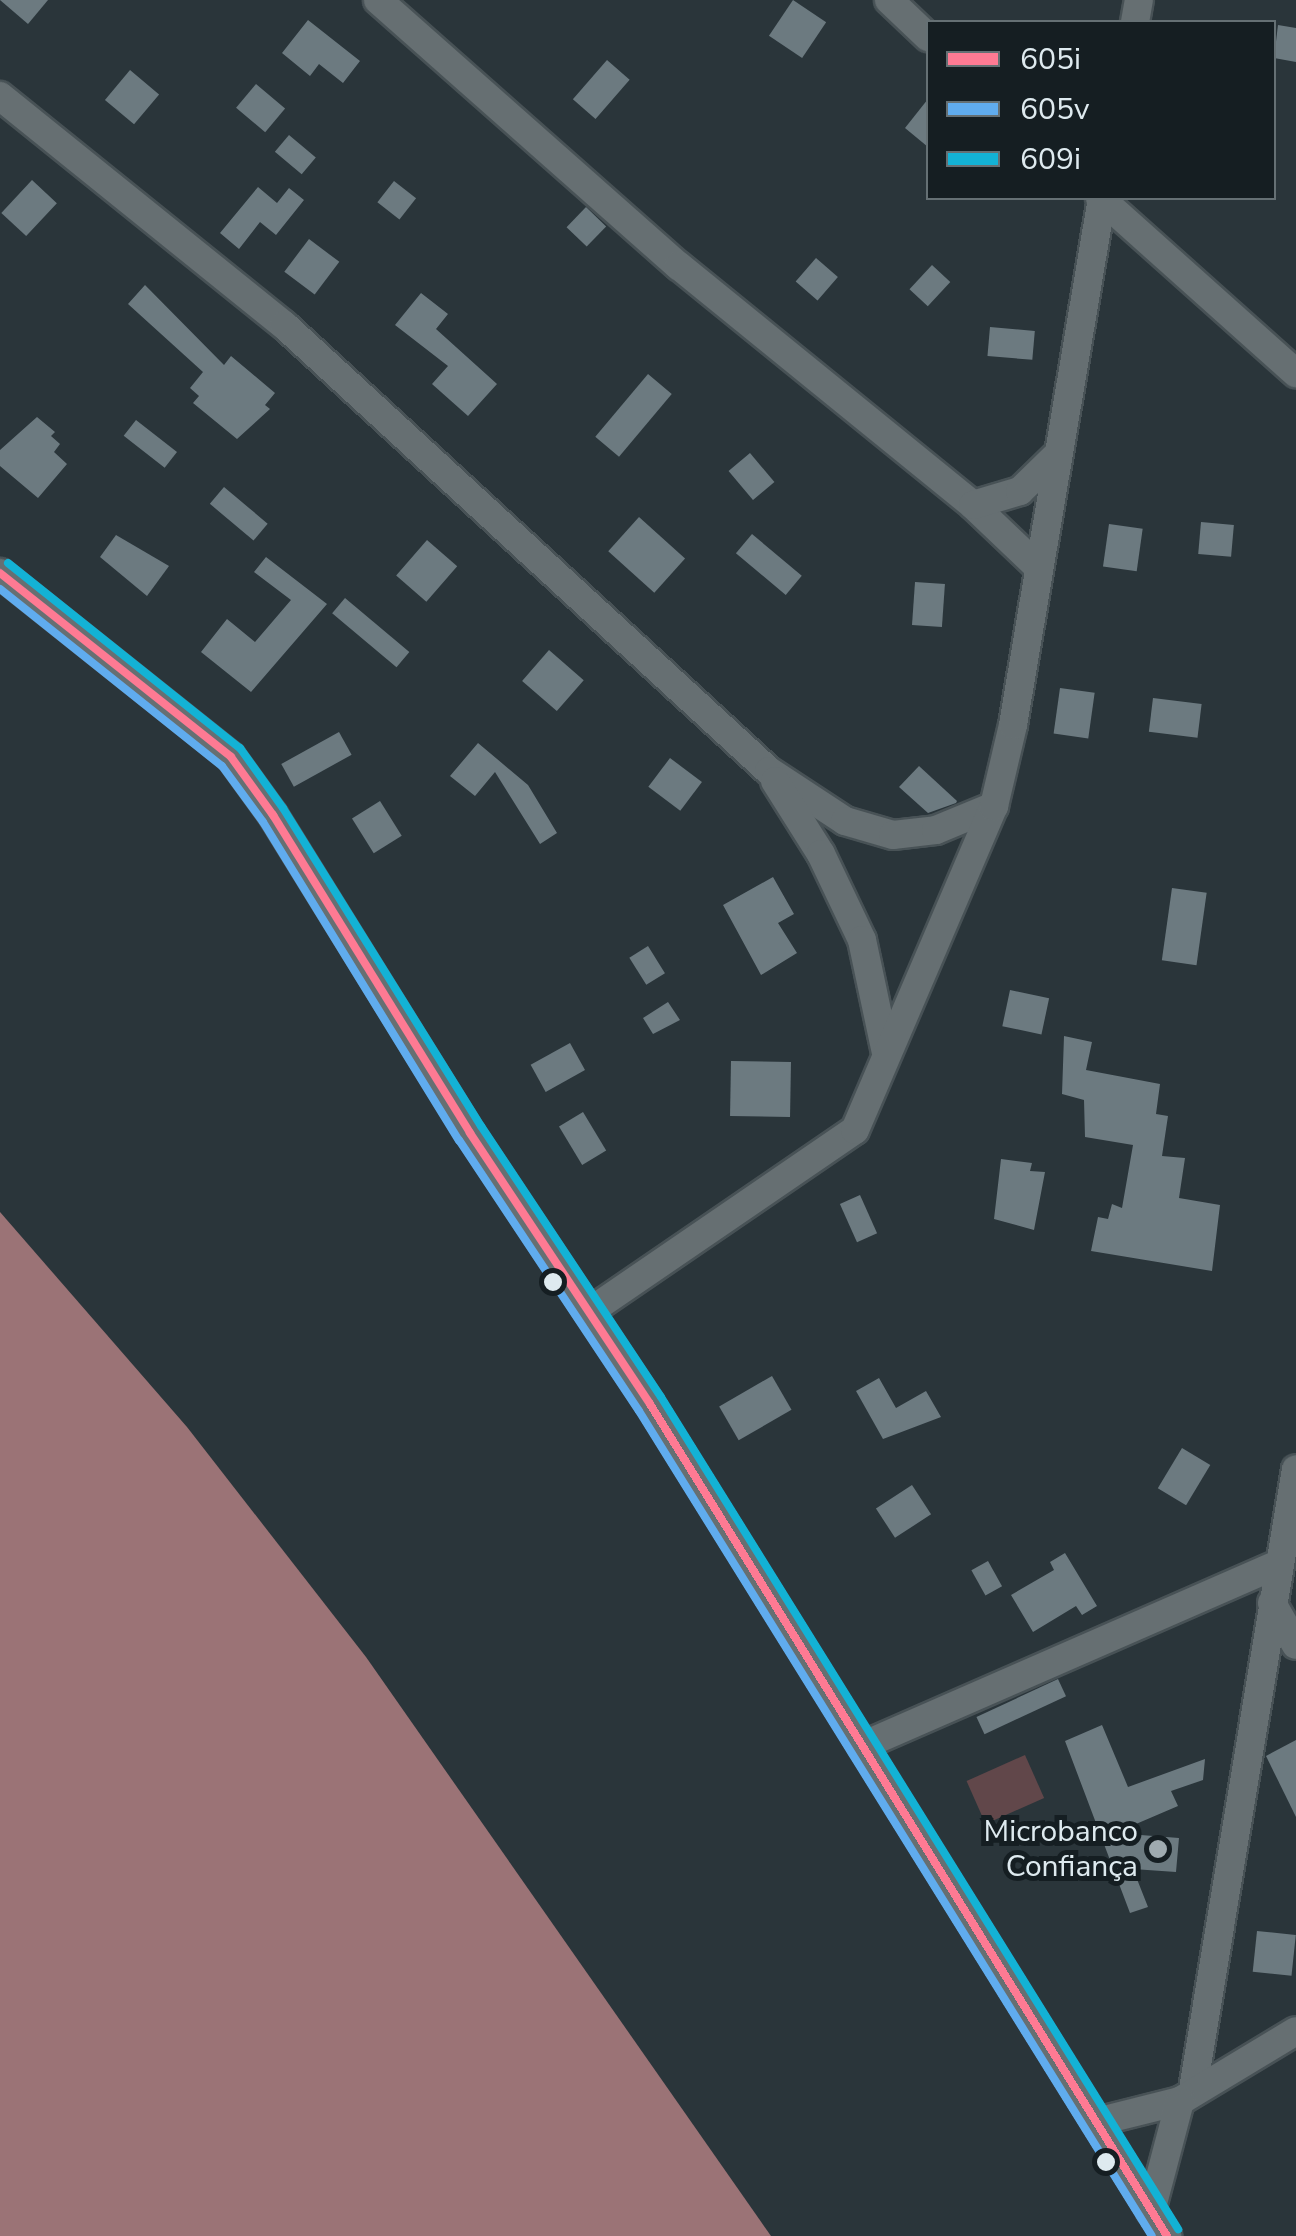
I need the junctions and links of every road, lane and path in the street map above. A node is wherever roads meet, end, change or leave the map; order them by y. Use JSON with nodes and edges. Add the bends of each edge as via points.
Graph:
{"nodes":[{"id":1,"x":378,"y":0,"type":"edge"},
{"id":2,"x":890,"y":0,"type":"edge"},
{"id":3,"x":926,"y":35,"type":"edge"},
{"id":4,"x":0,"y":96,"type":"edge"},
{"id":5,"x":1101,"y":200,"type":"edge"},
{"id":6,"x":1103,"y":200,"type":"edge"},
{"id":7,"x":1296,"y":373,"type":"edge"},
{"id":8,"x":1056,"y":457,"type":"junction"},
{"id":9,"x":973,"y":505,"type":"junction"},
{"id":10,"x":1036,"y":565,"type":"junction"},
{"id":11,"x":0,"y":573,"type":"edge"},
{"id":12,"x":770,"y":771,"type":"junction"},
{"id":13,"x":994,"y":806,"type":"junction"},
{"id":14,"x":886,"y":1053,"type":"junction"},
{"id":15,"x":589,"y":1312,"type":"junction"},
{"id":16,"x":1296,"y":1469,"type":"edge"},
{"id":17,"x":1286,"y":1550,"type":"edge"},
{"id":18,"x":1272,"y":1603,"type":"junction"},
{"id":19,"x":1296,"y":1645,"type":"edge"},
{"id":20,"x":862,"y":1746,"type":"junction"},
{"id":21,"x":1296,"y":2031,"type":"edge"},
{"id":22,"x":1187,"y":2095,"type":"junction"},
{"id":23,"x":1096,"y":2122,"type":"junction"},
{"id":24,"x":1151,"y":2211,"type":"junction"},
{"id":25,"x":1167,"y":2236,"type":"edge"}],
"edges":[{"from":1,"to":9,"type":"street","via":[[679,266]]},
{"from":2,"to":3,"type":"street"},
{"from":4,"to":12,"type":"street","via":[[284,325]]},
{"from":5,"to":8,"type":"street"},
{"from":6,"to":7,"type":"street"},
{"from":8,"to":9,"type":"street","via":[[1020,491]]},
{"from":8,"to":10,"type":"street"},
{"from":9,"to":10,"type":"street"},
{"from":10,"to":13,"type":"street","via":[[1014,724]]},
{"from":11,"to":15,"type":"street","via":[[230,757]]},
{"from":12,"to":13,"type":"street","via":[[846,821],[893,836],[936,830]]},
{"from":12,"to":14,"type":"street","via":[[822,854],[862,940]]},
{"from":13,"to":14,"type":"street"},
{"from":14,"to":15,"type":"street","via":[[855,1130]]},
{"from":15,"to":20,"type":"street"},
{"from":16,"to":17,"type":"street"},
{"from":17,"to":18,"type":"street"},
{"from":17,"to":20,"type":"street"},
{"from":18,"to":19,"type":"street"},
{"from":18,"to":22,"type":"street"},
{"from":20,"to":23,"type":"street"},
{"from":21,"to":22,"type":"street"},
{"from":22,"to":23,"type":"street"},
{"from":22,"to":24,"type":"street"},
{"from":23,"to":24,"type":"street"},
{"from":24,"to":25,"type":"street"}]}
